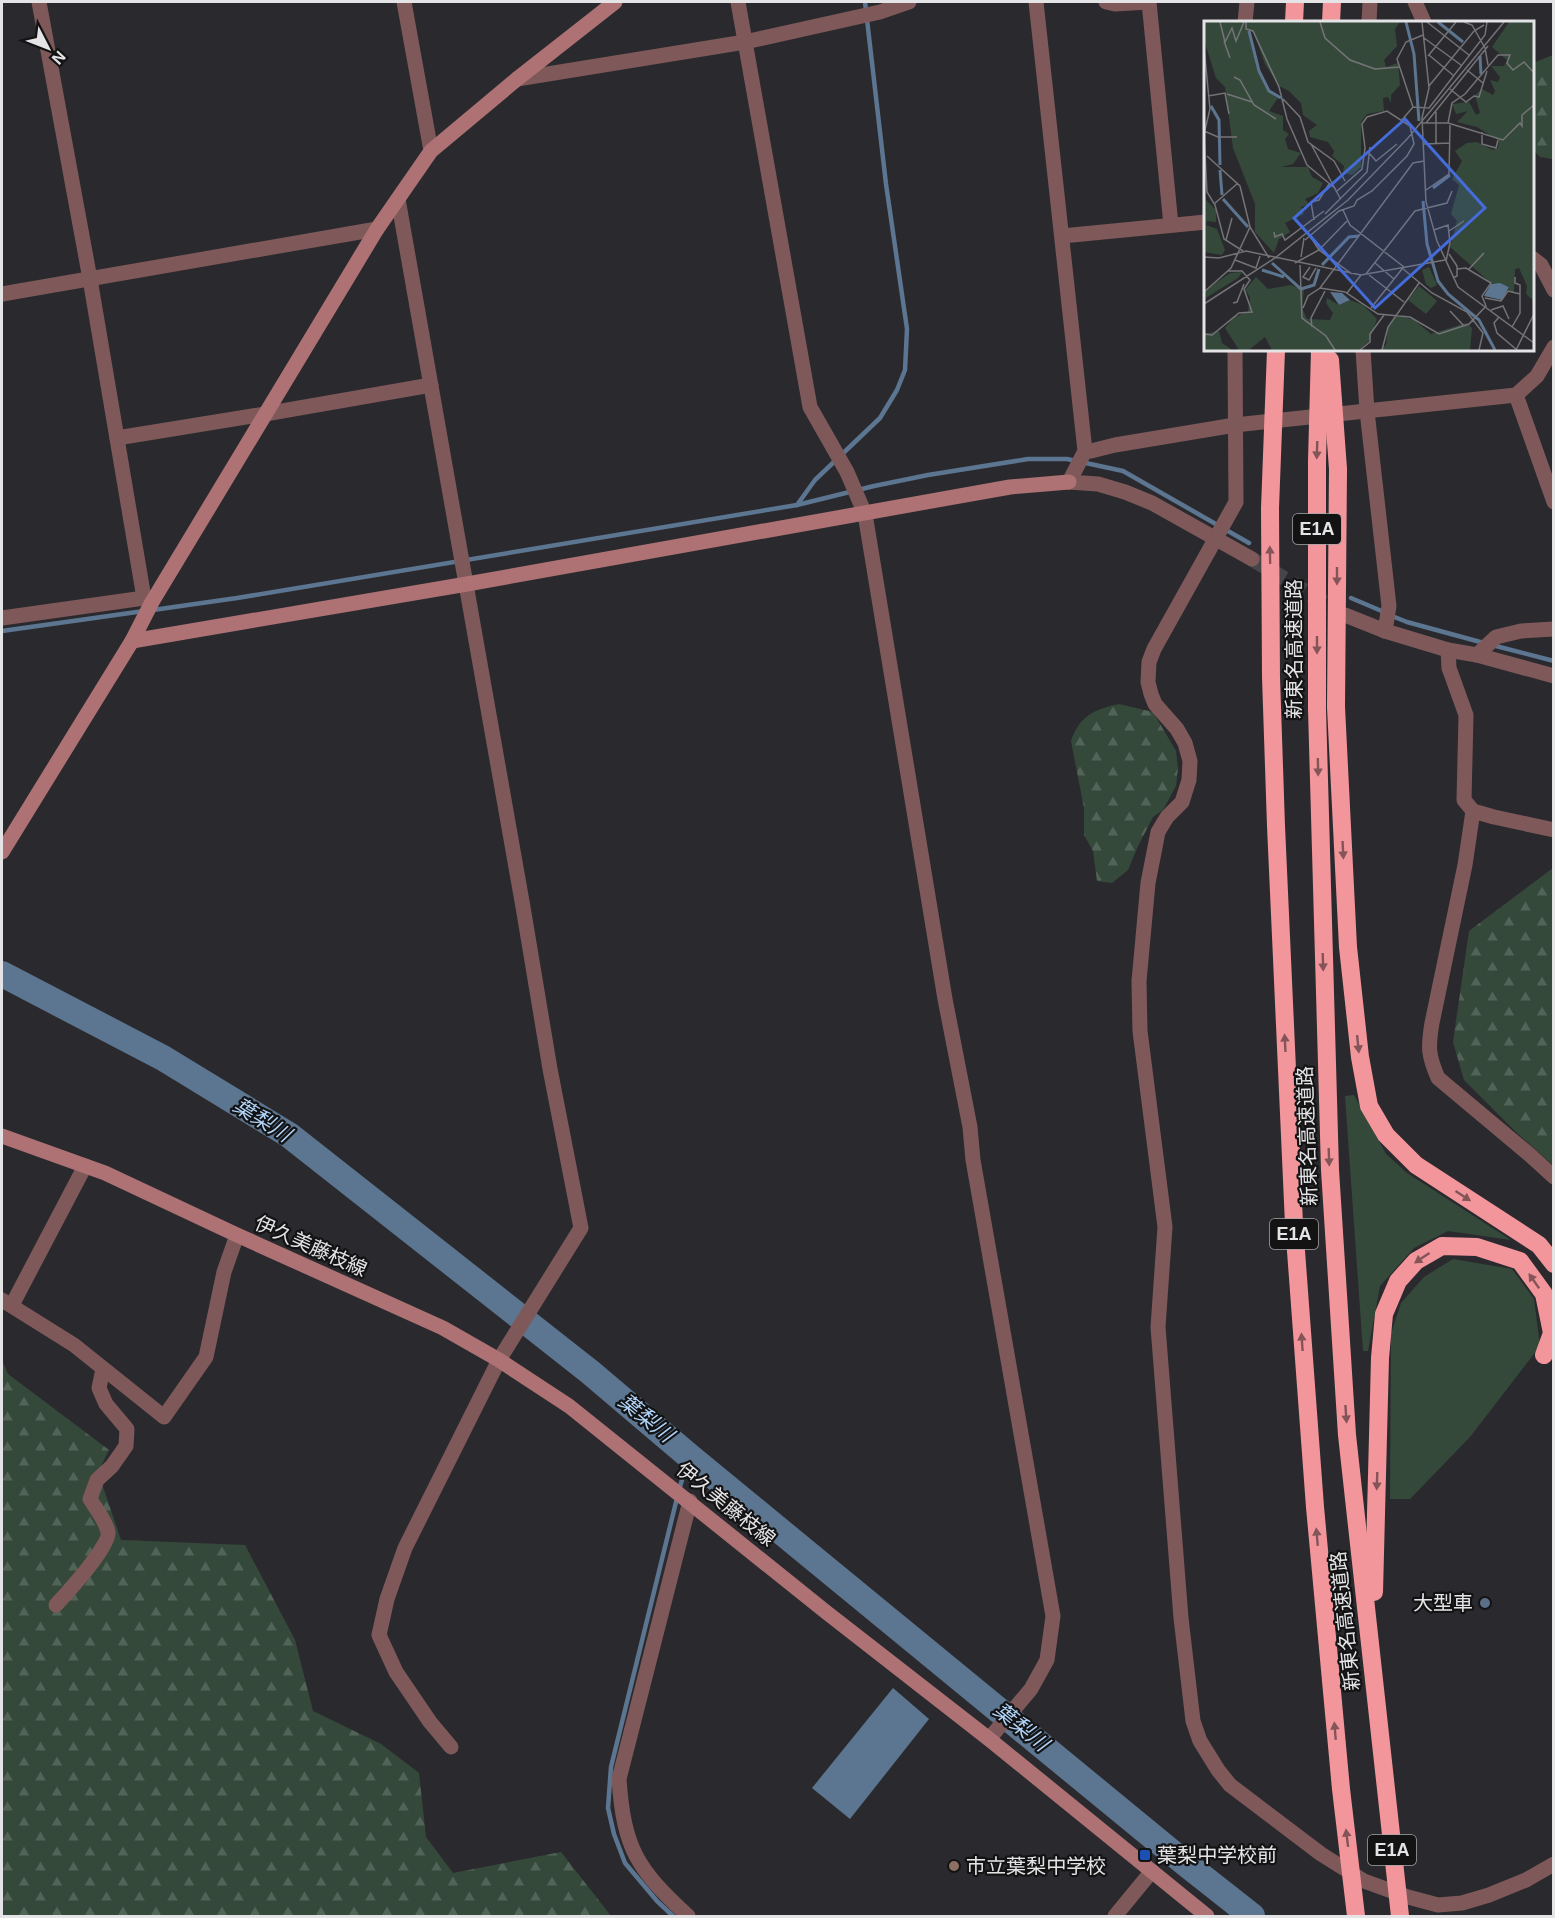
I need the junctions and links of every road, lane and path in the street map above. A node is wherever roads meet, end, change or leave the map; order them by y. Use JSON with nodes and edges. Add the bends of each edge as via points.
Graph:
{"nodes":[{"id":1,"x":39,"y":2,"type":"edge"},
{"id":2,"x":404,"y":2,"type":"edge"},
{"id":3,"x":615,"y":2,"type":"edge"},
{"id":4,"x":738,"y":2,"type":"edge"},
{"id":5,"x":909,"y":2,"type":"edge"},
{"id":6,"x":1036,"y":2,"type":"edge"},
{"id":7,"x":1106,"y":2,"type":"edge"},
{"id":8,"x":1149,"y":2,"type":"edge"},
{"id":9,"x":1247,"y":2,"type":"edge"},
{"id":10,"x":1295,"y":2,"type":"edge"},
{"id":11,"x":1332,"y":2,"type":"edge"},
{"id":12,"x":1370,"y":2,"type":"edge"},
{"id":13,"x":1415,"y":2,"type":"edge"},
{"id":14,"x":1245,"y":21,"type":"edge"},
{"id":15,"x":1294,"y":21,"type":"edge"},
{"id":16,"x":1331,"y":21,"type":"edge"},
{"id":17,"x":1370,"y":21,"type":"edge"},
{"id":18,"x":1424,"y":21,"type":"edge"},
{"id":19,"x":745,"y":42,"type":"junction"},
{"id":20,"x":518,"y":79,"type":"junction"},
{"id":21,"x":431,"y":151,"type":"junction"},
{"id":22,"x":398,"y":199,"type":"junction"},
{"id":23,"x":1204,"y":222,"type":"edge"},
{"id":24,"x":1172,"y":225,"type":"junction"},
{"id":25,"x":377,"y":229,"type":"junction"},
{"id":26,"x":1062,"y":236,"type":"junction"},
{"id":27,"x":1534,"y":259,"type":"edge"},
{"id":28,"x":90,"y":279,"type":"junction"},
{"id":29,"x":1554,"y":290,"type":"edge"},
{"id":30,"x":2,"y":294,"type":"edge"},
{"id":31,"x":1554,"y":347,"type":"edge"},
{"id":32,"x":1235,"y":351,"type":"edge"},
{"id":33,"x":1276,"y":351,"type":"edge"},
{"id":34,"x":1320,"y":351,"type":"edge"},
{"id":35,"x":1329,"y":351,"type":"edge"},
{"id":36,"x":1363,"y":351,"type":"edge"},
{"id":37,"x":431,"y":386,"type":"junction"},
{"id":38,"x":1516,"y":395,"type":"junction"},
{"id":39,"x":1367,"y":411,"type":"junction"},
{"id":40,"x":265,"y":414,"type":"junction"},
{"id":41,"x":1235,"y":425,"type":"junction"},
{"id":42,"x":117,"y":438,"type":"junction"},
{"id":43,"x":1085,"y":451,"type":"junction"},
{"id":44,"x":1070,"y":482,"type":"junction"},
{"id":45,"x":1554,"y":501,"type":"edge"},
{"id":46,"x":865,"y":514,"type":"junction"},
{"id":47,"x":1216,"y":540,"type":"junction"},
{"id":48,"x":1252,"y":559,"type":"tunnel mouth"},
{"id":49,"x":467,"y":584,"type":"junction"},
{"id":50,"x":148,"y":600,"type":"junction"},
{"id":51,"x":1345,"y":615,"type":"dead end"},
{"id":52,"x":2,"y":618,"type":"edge"},
{"id":53,"x":1554,"y":629,"type":"edge"},
{"id":54,"x":1385,"y":631,"type":"junction"},
{"id":55,"x":132,"y":641,"type":"junction"},
{"id":56,"x":1448,"y":650,"type":"junction"},
{"id":57,"x":1478,"y":655,"type":"junction"},
{"id":58,"x":1554,"y":676,"type":"edge"},
{"id":59,"x":1473,"y":811,"type":"junction"},
{"id":60,"x":1554,"y":830,"type":"edge"},
{"id":61,"x":2,"y":852,"type":"edge"},
{"id":62,"x":2,"y":1136,"type":"edge"},
{"id":63,"x":85,"y":1166,"type":"junction"},
{"id":64,"x":1554,"y":1177,"type":"edge"},
{"id":65,"x":237,"y":1235,"type":"junction"},
{"id":66,"x":1554,"y":1264,"type":"edge"},
{"id":67,"x":7,"y":1303,"type":"edge"},
{"id":68,"x":503,"y":1355,"type":"junction"},
{"id":69,"x":1544,"y":1355,"type":"dead end"},
{"id":70,"x":103,"y":1369,"type":"junction"},
{"id":71,"x":690,"y":1501,"type":"junction"},
{"id":72,"x":56,"y":1605,"type":"dead end"},
{"id":73,"x":1372,"y":1660,"type":"junction"},
{"id":74,"x":989,"y":1739,"type":"junction"},
{"id":75,"x":451,"y":1747,"type":"dead end"},
{"id":76,"x":1554,"y":1864,"type":"edge"},
{"id":77,"x":1152,"y":1871,"type":"junction"},
{"id":78,"x":688,"y":1917,"type":"edge"},
{"id":79,"x":1115,"y":1917,"type":"edge"},
{"id":80,"x":1207,"y":1917,"type":"edge"},
{"id":81,"x":1356,"y":1917,"type":"edge"},
{"id":82,"x":1400,"y":1917,"type":"edge"}],
"edges":[{"from":1,"to":28,"type":"street"},
{"from":2,"to":21,"type":"street"},
{"from":3,"to":20,"type":"street"},
{"from":4,"to":19,"type":"street"},
{"from":5,"to":19,"type":"street"},
{"from":6,"to":26,"type":"street"},
{"from":7,"to":8,"type":"street"},
{"from":8,"to":24,"type":"street"},
{"from":9,"to":14,"type":"street"},
{"from":10,"to":15,"type":"highway"},
{"from":11,"to":16,"type":"highway"},
{"from":12,"to":17,"type":"street"},
{"from":13,"to":18,"type":"street"},
{"from":19,"to":20,"type":"street"},
{"from":19,"to":46,"type":"street","via":[[810,407],[847,472]]},
{"from":20,"to":21,"type":"street"},
{"from":21,"to":22,"type":"street"},
{"from":22,"to":25,"type":"street"},
{"from":22,"to":37,"type":"street"},
{"from":23,"to":24,"type":"street"},
{"from":24,"to":26,"type":"street"},
{"from":25,"to":28,"type":"street"},
{"from":25,"to":40,"type":"street"},
{"from":26,"to":43,"type":"street"},
{"from":27,"to":29,"type":"street"},
{"from":28,"to":30,"type":"street"},
{"from":28,"to":42,"type":"street"},
{"from":31,"to":38,"type":"street","via":[[1537,376]]},
{"from":32,"to":41,"type":"street"},
{"from":81,"to":33,"type":"highway","name":"新東名高速道路","number":"E1A","one_way":true,"via":[[1315,1507],[1294,1224],[1271,677],[1270,508]]},
{"from":34,"to":73,"type":"highway","name":"新東名高速道路","number":"E1A","one_way":true,"via":[[1317,709],[1330,1170],[1347,1435]]},
{"from":35,"to":66,"type":"highway","one_way":true,"via":[[1338,469],[1336,707],[1348,948],[1369,1106],[1386,1135],[1416,1165],[1539,1245]]},
{"from":36,"to":39,"type":"street"},
{"from":37,"to":40,"type":"street"},
{"from":37,"to":49,"type":"street"},
{"from":38,"to":39,"type":"street"},
{"from":38,"to":45,"type":"street"},
{"from":39,"to":41,"type":"street"},
{"from":39,"to":54,"type":"street","via":[[1389,606]]},
{"from":40,"to":42,"type":"street"},
{"from":40,"to":50,"type":"street"},
{"from":41,"to":43,"type":"street"},
{"from":41,"to":47,"type":"street","via":[[1236,502]]},
{"from":42,"to":50,"type":"street"},
{"from":43,"to":44,"type":"street"},
{"from":44,"to":46,"type":"street","via":[[1010,487]]},
{"from":44,"to":47,"type":"street","via":[[1098,484],[1125,492]]},
{"from":46,"to":49,"type":"street"},
{"from":46,"to":74,"type":"street","via":[[1053,1616],[1047,1660],[1031,1689]]},
{"from":47,"to":48,"type":"street"},
{"from":47,"to":76,"type":"street","via":[[1149,662],[1148,682],[1155,704],[1177,729],[1190,761],[1182,802],[1158,832],[1148,883],[1139,981],[1140,1031],[1165,1227],[1158,1327],[1193,1721],[1200,1741],[1230,1785],[1321,1854],[1364,1881],[1438,1905],[1462,1903],[1526,1880]]},
{"from":49,"to":55,"type":"street"},
{"from":49,"to":68,"type":"street","via":[[549,1069],[581,1228]]},
{"from":50,"to":52,"type":"street"},
{"from":50,"to":55,"type":"street"},
{"from":51,"to":54,"type":"street"},
{"from":53,"to":57,"type":"street","via":[[1496,637]]},
{"from":54,"to":56,"type":"street"},
{"from":55,"to":61,"type":"street"},
{"from":56,"to":57,"type":"street"},
{"from":56,"to":59,"type":"street","via":[[1449,668],[1466,715],[1464,800]]},
{"from":57,"to":58,"type":"street"},
{"from":59,"to":60,"type":"street"},
{"from":59,"to":64,"type":"street","via":[[1428,1048],[1438,1078]]},
{"from":62,"to":63,"type":"street","name":"伊久美藤枝線"},
{"from":63,"to":65,"type":"street","name":"伊久美藤枝線"},
{"from":63,"to":67,"type":"street"},
{"from":65,"to":68,"type":"street","name":"伊久美藤枝線"},
{"from":65,"to":70,"type":"street","via":[[224,1272],[206,1357],[164,1417]]},
{"from":67,"to":70,"type":"street","via":[[74,1345]]},
{"from":68,"to":71,"type":"street","name":"伊久美藤枝線"},
{"from":68,"to":75,"type":"street","via":[[405,1548],[387,1599],[380,1635],[396,1672]]},
{"from":69,"to":73,"type":"highway","one_way":true,"via":[[1552,1333],[1544,1294],[1520,1261],[1477,1247],[1442,1246],[1416,1261],[1398,1281],[1384,1314],[1380,1358]]},
{"from":70,"to":72,"type":"street","via":[[99,1388],[106,1404],[127,1429],[126,1446],[97,1480],[90,1499],[108,1531],[108,1539]]},
{"from":71,"to":74,"type":"street","name":"伊久美藤枝線"},
{"from":71,"to":78,"type":"street","via":[[619,1779],[627,1839],[640,1867]]},
{"from":73,"to":82,"type":"highway","name":"新東名高速道路","number":"E1A"},
{"from":74,"to":77,"type":"street","name":"伊久美藤枝線"},
{"from":77,"to":79,"type":"street"},
{"from":77,"to":80,"type":"street","name":"伊久美藤枝線"}]}
